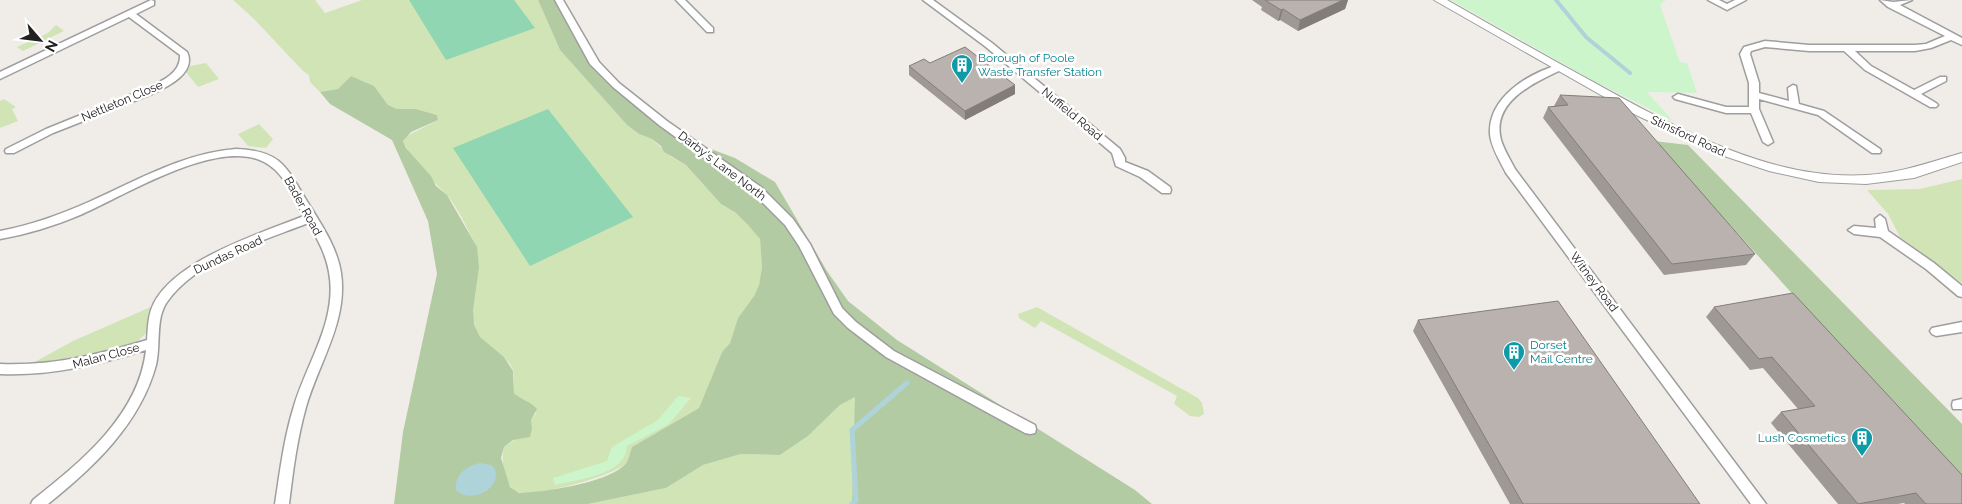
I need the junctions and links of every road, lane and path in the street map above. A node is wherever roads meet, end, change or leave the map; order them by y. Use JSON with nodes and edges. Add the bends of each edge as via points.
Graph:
{"nodes":[{"id":1,"x":560,"y":0,"type":"edge"},
{"id":2,"x":680,"y":0,"type":"edge"},
{"id":3,"x":927,"y":0,"type":"edge"},
{"id":4,"x":1439,"y":0,"type":"edge"},
{"id":5,"x":1712,"y":0,"type":"edge"},
{"id":6,"x":1742,"y":0,"type":"edge"},
{"id":7,"x":1908,"y":0,"type":"edge"},
{"id":8,"x":1887,"y":2,"type":"edge"},
{"id":9,"x":151,"y":3,"type":"dead end"},
{"id":10,"x":129,"y":13,"type":"junction"},
{"id":11,"x":710,"y":30,"type":"dead end"},
{"id":12,"x":1951,"y":37,"type":"junction"},
{"id":13,"x":1962,"y":42,"type":"edge"},
{"id":14,"x":1846,"y":48,"type":"junction"},
{"id":15,"x":1558,"y":68,"type":"junction"},
{"id":16,"x":0,"y":76,"type":"edge"},
{"id":17,"x":1943,"y":79,"type":"dead end"},
{"id":18,"x":1793,"y":88,"type":"dead end"},
{"id":19,"x":1913,"y":94,"type":"junction"},
{"id":20,"x":1755,"y":95,"type":"junction"},
{"id":21,"x":1678,"y":97,"type":"dead end"},
{"id":22,"x":1794,"y":105,"type":"junction"},
{"id":23,"x":1933,"y":105,"type":"dead end"},
{"id":24,"x":1754,"y":109,"type":"junction"},
{"id":25,"x":1768,"y":142,"type":"dead end"},
{"id":26,"x":10,"y":151,"type":"dead end"},
{"id":27,"x":1876,"y":151,"type":"dead end"},
{"id":28,"x":1961,"y":158,"type":"edge"},
{"id":29,"x":1166,"y":190,"type":"dead end"},
{"id":30,"x":309,"y":218,"type":"junction"},
{"id":31,"x":1880,"y":219,"type":"dead end"},
{"id":32,"x":1854,"y":230,"type":"dead end"},
{"id":33,"x":1883,"y":233,"type":"junction"},
{"id":34,"x":0,"y":235,"type":"edge"},
{"id":35,"x":1962,"y":293,"type":"edge"},
{"id":36,"x":1962,"y":327,"type":"edge"},
{"id":37,"x":1936,"y":331,"type":"dead end"},
{"id":38,"x":153,"y":343,"type":"junction"},
{"id":39,"x":0,"y":369,"type":"edge"},
{"id":40,"x":1030,"y":429,"type":"dead end"},
{"id":41,"x":38,"y":504,"type":"edge"},
{"id":42,"x":282,"y":504,"type":"edge"},
{"id":43,"x":1759,"y":504,"type":"edge"}],
"edges":[{"from":1,"to":40,"type":"street","name":"Darby's Lane North","via":[[595,64],[616,85],[757,190],[788,222],[804,244],[838,311],[852,325],[890,354]]},
{"from":2,"to":11,"type":"street"},
{"from":3,"to":29,"type":"street","name":"Nuffield Road","via":[[989,45],[1116,152],[1120,164],[1144,174]]},
{"from":4,"to":15,"type":"street","name":"Stinsford Road"},
{"from":5,"to":6,"type":"street","via":[[1728,7]]},
{"from":7,"to":8,"type":"street"},
{"from":8,"to":12,"type":"street"},
{"from":9,"to":10,"type":"street"},
{"from":10,"to":16,"type":"street"},
{"from":10,"to":26,"type":"street","name":"Nettleton Close","via":[[184,54],[185,64],[181,70],[146,93]]},
{"from":12,"to":13,"type":"street"},
{"from":12,"to":14,"type":"street","via":[[1915,48]]},
{"from":14,"to":19,"type":"street","via":[[1868,68]]},
{"from":14,"to":20,"type":"street","via":[[1765,44],[1747,49],[1745,54]]},
{"from":15,"to":28,"type":"street","name":"Stinsford Road","via":[[1706,146],[1796,174],[1868,180],[1901,177],[1932,170]]},
{"from":15,"to":43,"type":"street","name":"Witney Road","via":[[1522,85],[1502,104],[1495,134],[1503,157]]},
{"from":17,"to":19,"type":"street"},
{"from":18,"to":22,"type":"street"},
{"from":19,"to":23,"type":"street"},
{"from":20,"to":22,"type":"street"},
{"from":20,"to":24,"type":"street"},
{"from":21,"to":24,"type":"street","via":[[1742,112]]},
{"from":22,"to":27,"type":"street","via":[[1821,113]]},
{"from":24,"to":25,"type":"street"},
{"from":30,"to":34,"type":"street","name":"Bader Road","via":[[283,170],[260,156],[233,153],[189,162],[56,219]]},
{"from":30,"to":38,"type":"street","name":"Dundas Road","via":[[198,266],[176,283],[162,300]]},
{"from":30,"to":42,"type":"street","name":"Bader Road","via":[[330,252],[336,272],[336,296],[332,324],[300,405]]},
{"from":31,"to":33,"type":"street"},
{"from":32,"to":33,"type":"street"},
{"from":33,"to":35,"type":"street"},
{"from":36,"to":37,"type":"street"},
{"from":38,"to":39,"type":"street","name":"Malan Close","via":[[81,364],[30,371]]},
{"from":38,"to":41,"type":"street","name":"Dundas Road","via":[[145,382],[119,425],[81,468]]}]}
